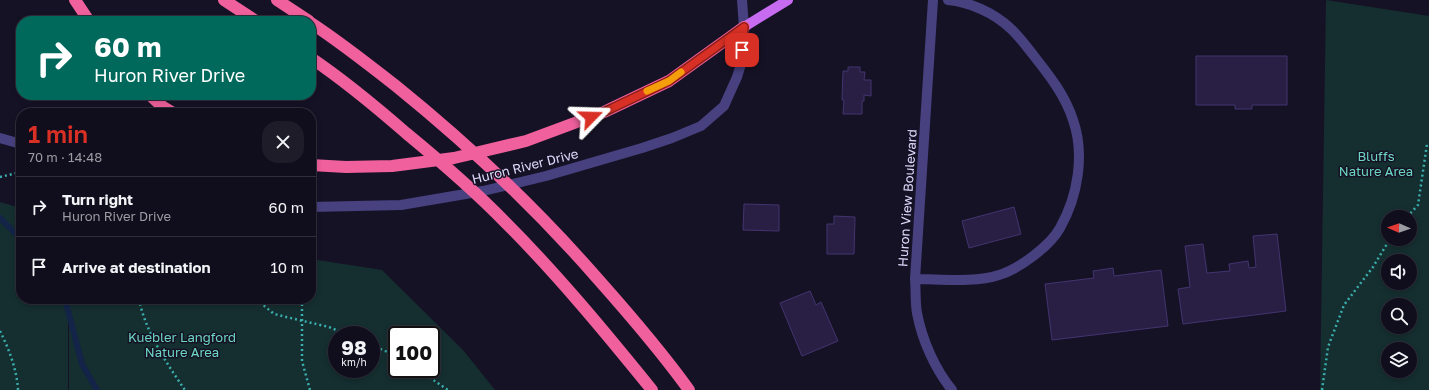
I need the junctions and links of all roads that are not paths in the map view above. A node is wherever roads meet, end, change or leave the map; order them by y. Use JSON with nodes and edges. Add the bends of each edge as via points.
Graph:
{"nodes":[{"id":1,"x":75,"y":0,"type":"edge"},
{"id":2,"x":224,"y":0,"type":"edge"},
{"id":3,"x":277,"y":0,"type":"edge"},
{"id":4,"x":742,"y":0,"type":"edge"},
{"id":5,"x":788,"y":0,"type":"edge"},
{"id":6,"x":933,"y":0,"type":"edge"},
{"id":7,"x":948,"y":0,"type":"edge"},
{"id":8,"x":86,"y":16,"type":"edge"},
{"id":9,"x":248,"y":16,"type":"edge"},
{"id":10,"x":301,"y":16,"type":"edge"},
{"id":11,"x":316,"y":26,"type":"edge"},
{"id":12,"x":744,"y":27,"type":"junction"},
{"id":13,"x":316,"y":61,"type":"edge"},
{"id":14,"x":155,"y":100,"type":"edge"},
{"id":15,"x":165,"y":108,"type":"edge"},
{"id":16,"x":0,"y":138,"type":"edge"},
{"id":17,"x":16,"y":143,"type":"edge"},
{"id":18,"x":316,"y":166,"type":"edge"},
{"id":19,"x":316,"y":207,"type":"edge"},
{"id":20,"x":915,"y":278,"type":"junction"},
{"id":21,"x":652,"y":390,"type":"edge"},
{"id":22,"x":689,"y":390,"type":"edge"},
{"id":23,"x":952,"y":390,"type":"edge"}],
"edges":[{"from":1,"to":8,"type":"highway"},
{"from":2,"to":9,"type":"highway"},
{"from":3,"to":10,"type":"highway"},
{"from":4,"to":12,"type":"street","name":"Huron River Drive"},
{"from":5,"to":12,"type":"main road"},
{"from":6,"to":20,"type":"street","name":"Huron View Boulevard"},
{"from":7,"to":20,"type":"street","via":[[984,10],[1010,28],[1055,83],[1073,119],[1078,141],[1078,171],[1073,200],[1060,229],[1043,248],[1023,264],[999,276],[971,280]]},
{"from":11,"to":22,"type":"highway","via":[[344,45],[425,110],[523,198],[620,304],[674,368]]},
{"from":12,"to":18,"type":"highway","via":[[669,81],[604,112],[526,141],[454,158],[392,166]]},
{"from":12,"to":19,"type":"street","name":"Huron River Drive","via":[[742,61],[737,77],[724,106],[701,126],[642,148],[483,191],[401,205]]},
{"from":13,"to":21,"type":"highway","via":[[386,115],[504,221],[595,320]]},
{"from":14,"to":15,"type":"highway"},
{"from":16,"to":17,"type":"street"},
{"from":20,"to":23,"type":"street","name":"Huron View Boulevard","via":[[917,312],[925,342],[944,380]]}]}
